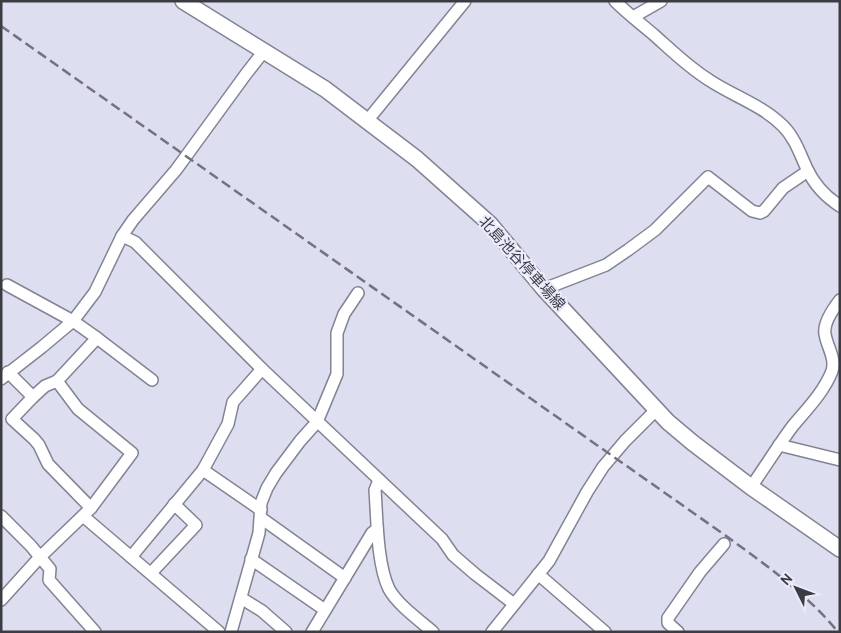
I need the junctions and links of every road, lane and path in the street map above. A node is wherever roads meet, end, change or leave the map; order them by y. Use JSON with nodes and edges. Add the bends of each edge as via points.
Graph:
{"nodes":[{"id":1,"x":183,"y":1,"type":"edge"},
{"id":2,"x":465,"y":1,"type":"edge"},
{"id":3,"x":615,"y":1,"type":"edge"},
{"id":4,"x":661,"y":1,"type":"edge"},
{"id":5,"x":634,"y":17,"type":"junction"},
{"id":6,"x":264,"y":51,"type":"junction"},
{"id":7,"x":367,"y":121,"type":"junction"},
{"id":8,"x":808,"y":171,"type":"junction"},
{"id":9,"x":840,"y":206,"type":"edge"},
{"id":10,"x":122,"y":236,"type":"junction"},
{"id":11,"x":7,"y":285,"type":"dead end"},
{"id":12,"x":544,"y":289,"type":"junction"},
{"id":13,"x":358,"y":293,"type":"dead end"},
{"id":14,"x":840,"y":300,"type":"edge"},
{"id":15,"x":73,"y":321,"type":"junction"},
{"id":16,"x":97,"y":338,"type":"junction"},
{"id":17,"x":262,"y":369,"type":"junction"},
{"id":18,"x":5,"y":376,"type":"edge"},
{"id":19,"x":152,"y":380,"type":"dead end"},
{"id":20,"x":57,"y":381,"type":"junction"},
{"id":21,"x":33,"y":397,"type":"junction"},
{"id":22,"x":656,"y":410,"type":"junction"},
{"id":23,"x":317,"y":422,"type":"junction"},
{"id":24,"x":779,"y":445,"type":"junction"},
{"id":25,"x":840,"y":460,"type":"edge"},
{"id":26,"x":203,"y":470,"type":"junction"},
{"id":27,"x":379,"y":480,"type":"junction"},
{"id":28,"x":751,"y":487,"type":"junction"},
{"id":29,"x":174,"y":504,"type":"junction"},
{"id":30,"x":92,"y":508,"type":"junction"},
{"id":31,"x":261,"y":514,"type":"junction"},
{"id":32,"x":1,"y":516,"type":"edge"},
{"id":33,"x":83,"y":516,"type":"junction"},
{"id":34,"x":377,"y":529,"type":"junction"},
{"id":35,"x":724,"y":544,"type":"dead end"},
{"id":36,"x":840,"y":549,"type":"edge"},
{"id":37,"x":40,"y":557,"type":"junction"},
{"id":38,"x":131,"y":557,"type":"junction"},
{"id":39,"x":251,"y":559,"type":"junction"},
{"id":40,"x":151,"y":573,"type":"junction"},
{"id":41,"x":538,"y":574,"type":"junction"},
{"id":42,"x":345,"y":578,"type":"junction"},
{"id":43,"x":241,"y":598,"type":"junction"},
{"id":44,"x":1,"y":600,"type":"edge"},
{"id":45,"x":514,"y":604,"type":"junction"},
{"id":46,"x":325,"y":610,"type":"junction"},
{"id":47,"x":95,"y":632,"type":"edge"},
{"id":48,"x":219,"y":632,"type":"edge"},
{"id":49,"x":231,"y":632,"type":"edge"},
{"id":50,"x":286,"y":632,"type":"edge"},
{"id":51,"x":312,"y":632,"type":"edge"},
{"id":52,"x":433,"y":632,"type":"edge"},
{"id":53,"x":492,"y":632,"type":"edge"},
{"id":54,"x":605,"y":632,"type":"edge"},
{"id":55,"x":678,"y":632,"type":"edge"}],
"edges":[{"from":1,"to":6,"type":"main road","name":"北島池谷停車場線"},
{"from":2,"to":7,"type":"street"},
{"from":3,"to":5,"type":"street"},
{"from":4,"to":5,"type":"street"},
{"from":5,"to":8,"type":"street","via":[[694,70],[759,107],[785,128]]},
{"from":6,"to":7,"type":"main road","name":"北島池谷停車場線","via":[[325,89]]},
{"from":6,"to":10,"type":"street","via":[[176,170]]},
{"from":7,"to":12,"type":"main road","name":"北島池谷停車場線","via":[[417,159],[490,224]]},
{"from":8,"to":9,"type":"street","via":[[818,187]]},
{"from":8,"to":12,"type":"street","via":[[783,188],[760,213],[708,177],[655,230],[621,255],[606,265]]},
{"from":10,"to":15,"type":"street","via":[[95,292]]},
{"from":10,"to":17,"type":"street","via":[[134,242]]},
{"from":11,"to":15,"type":"street"},
{"from":12,"to":22,"type":"main road","name":"北島池谷停車場線"},
{"from":13,"to":23,"type":"street","via":[[344,314],[338,333],[337,374]]},
{"from":14,"to":24,"type":"street","via":[[824,333],[833,369],[812,403]]},
{"from":15,"to":16,"type":"street"},
{"from":15,"to":18,"type":"street"},
{"from":16,"to":19,"type":"street"},
{"from":16,"to":20,"type":"street"},
{"from":17,"to":23,"type":"street"},
{"from":17,"to":26,"type":"street","via":[[233,402],[228,424]]},
{"from":18,"to":21,"type":"street"},
{"from":20,"to":21,"type":"street"},
{"from":20,"to":30,"type":"street","via":[[78,409],[132,453]]},
{"from":21,"to":30,"type":"street","via":[[12,419],[34,439],[48,464]]},
{"from":22,"to":28,"type":"main road","name":"北島池谷停車場線"},
{"from":22,"to":41,"type":"street","via":[[603,467],[549,561]]},
{"from":23,"to":27,"type":"street"},
{"from":23,"to":31,"type":"street","via":[[266,488]]},
{"from":24,"to":25,"type":"street"},
{"from":24,"to":28,"type":"street"},
{"from":26,"to":29,"type":"street"},
{"from":26,"to":31,"type":"street"},
{"from":27,"to":34,"type":"street","via":[[375,490]]},
{"from":27,"to":45,"type":"street","via":[[442,539],[453,555]]},
{"from":28,"to":36,"type":"main road","name":"北島池谷停車場線"},
{"from":29,"to":38,"type":"street"},
{"from":29,"to":40,"type":"street","via":[[196,525]]},
{"from":30,"to":33,"type":"street"},
{"from":31,"to":39,"type":"street"},
{"from":31,"to":42,"type":"street"},
{"from":32,"to":37,"type":"street"},
{"from":33,"to":37,"type":"street"},
{"from":33,"to":38,"type":"street"},
{"from":34,"to":42,"type":"street"},
{"from":34,"to":52,"type":"street","via":[[389,590]]},
{"from":35,"to":55,"type":"street","via":[[668,618],[668,623]]},
{"from":37,"to":44,"type":"street"},
{"from":37,"to":47,"type":"street","via":[[50,569],[49,580]]},
{"from":38,"to":40,"type":"street"},
{"from":39,"to":43,"type":"street"},
{"from":39,"to":46,"type":"street"},
{"from":40,"to":48,"type":"street"},
{"from":41,"to":45,"type":"street"},
{"from":41,"to":54,"type":"street"},
{"from":42,"to":46,"type":"street"},
{"from":43,"to":49,"type":"street"},
{"from":43,"to":50,"type":"street"},
{"from":45,"to":53,"type":"street"},
{"from":46,"to":51,"type":"street"}]}
